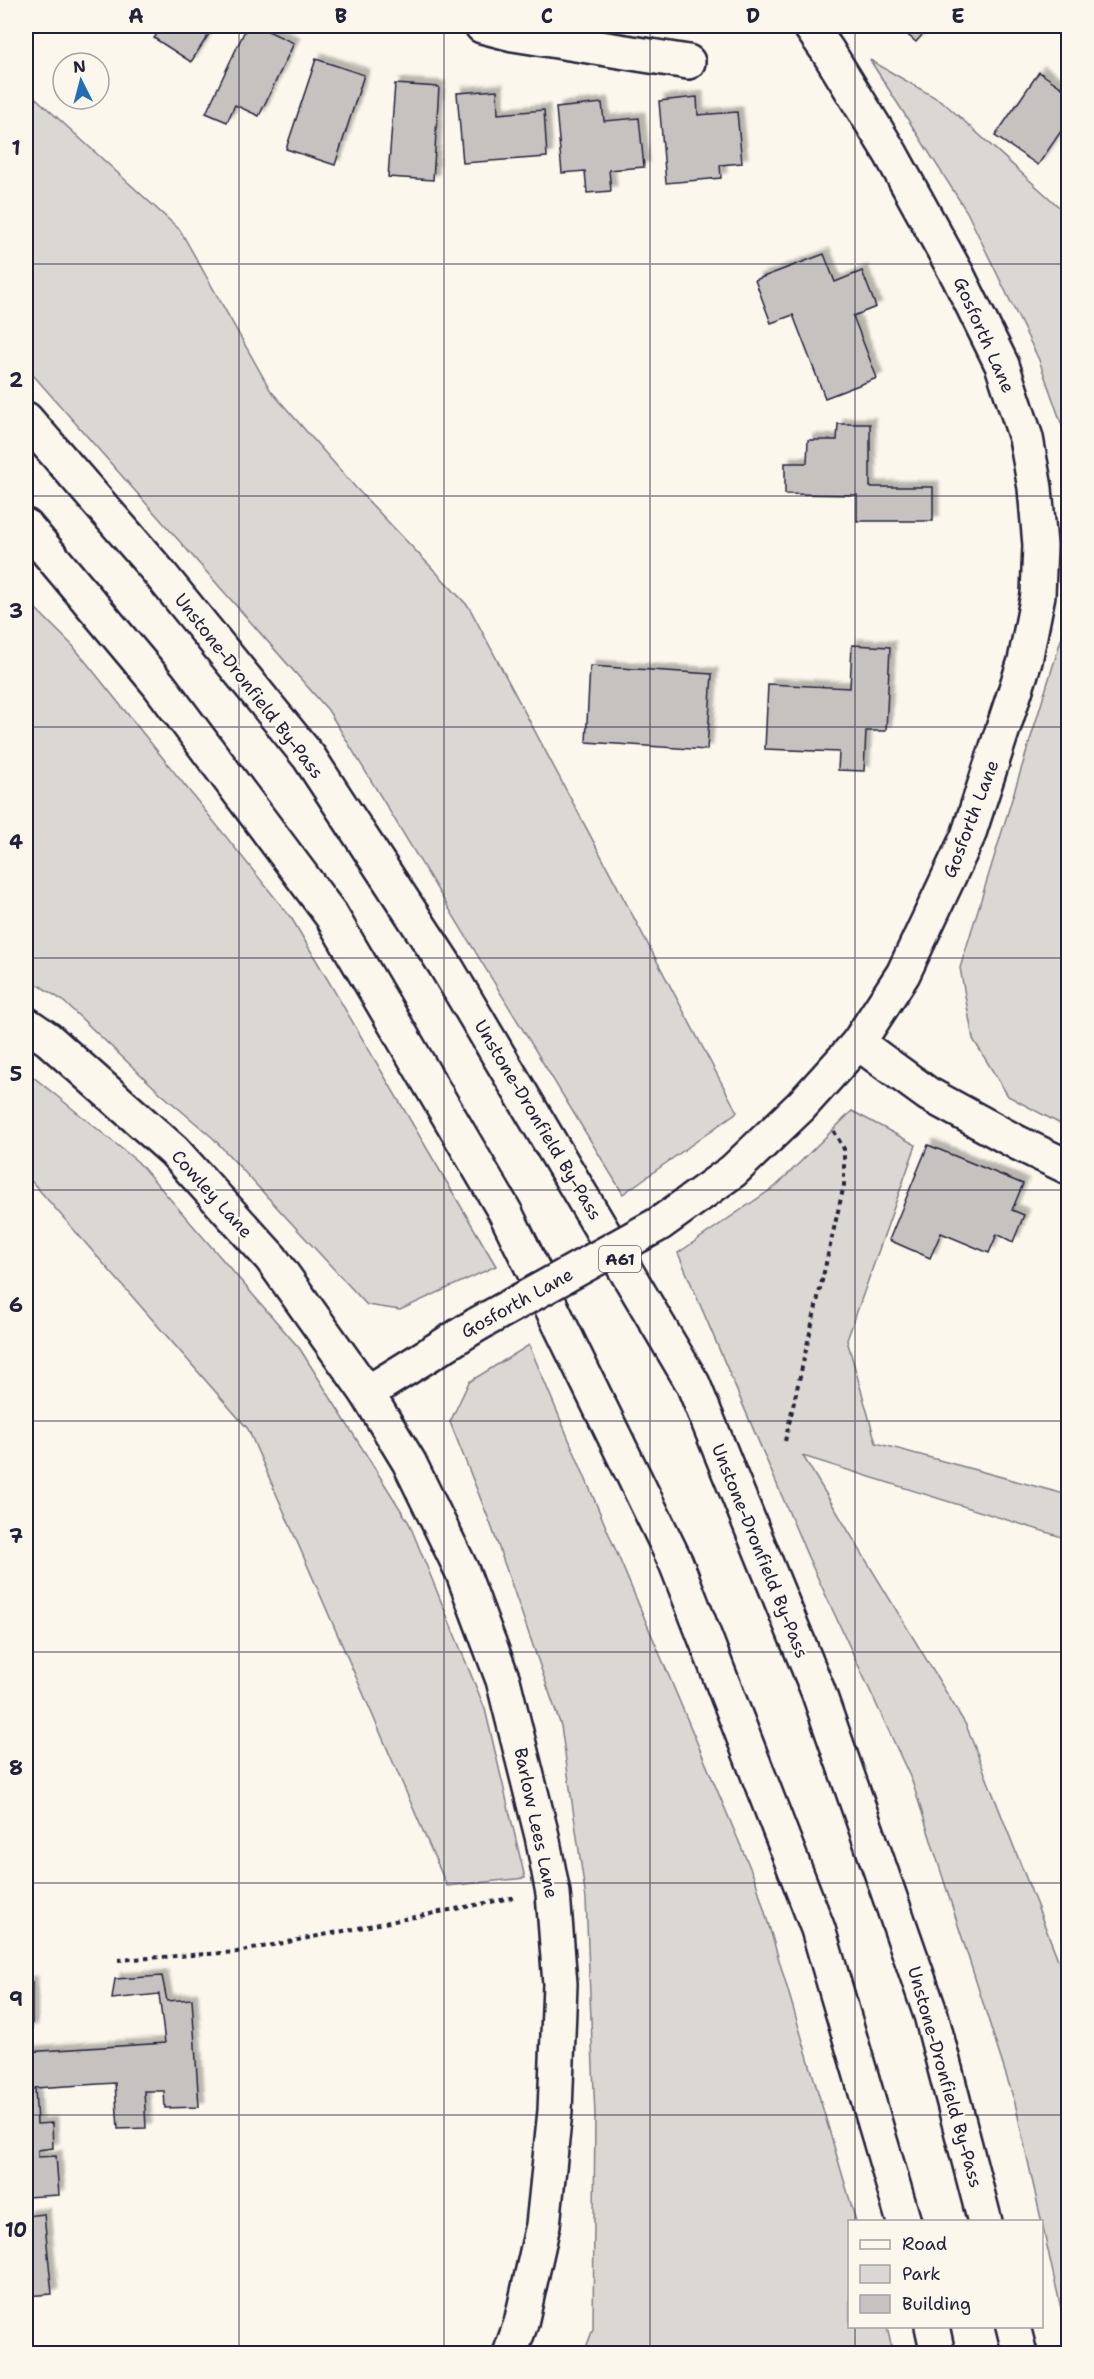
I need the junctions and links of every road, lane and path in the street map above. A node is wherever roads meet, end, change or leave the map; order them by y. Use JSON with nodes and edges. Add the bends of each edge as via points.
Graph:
{"nodes":[{"id":1,"x":482,"y":26,"type":"edge"},
{"id":2,"x":810,"y":26,"type":"edge"},
{"id":3,"x":688,"y":62,"type":"dead end"},
{"id":4,"x":26,"y":419,"type":"edge"},
{"id":5,"x":26,"y":526,"type":"edge"},
{"id":6,"x":26,"y":1024,"type":"edge"},
{"id":7,"x":858,"y":1043,"type":"junction"},
{"id":8,"x":809,"y":1097,"type":"junction"},
{"id":9,"x":1068,"y":1167,"type":"edge"},
{"id":10,"x":367,"y":1393,"type":"junction"},
{"id":11,"x":785,"y":1441,"type":"dead end"},
{"id":12,"x":553,"y":1893,"type":"junction"},
{"id":13,"x":118,"y":1960,"type":"dead end"},
{"id":14,"x":903,"y":2220,"type":"edge"},
{"id":15,"x":984,"y":2220,"type":"edge"},
{"id":16,"x":932,"y":2328,"type":"edge"},
{"id":17,"x":1014,"y":2328,"type":"edge"},
{"id":18,"x":510,"y":2354,"type":"edge"},
{"id":19,"x":938,"y":2354,"type":"edge"},
{"id":20,"x":1020,"y":2354,"type":"edge"}],
"edges":[{"from":1,"to":3,"type":"main road"},
{"from":2,"to":7,"type":"main road","name":"Gosforth Lane","via":[[891,154],[1002,365],[1026,438],[1040,545],[1038,595],[1025,661],[968,836],[903,974]]},
{"from":4,"to":15,"type":"main road","name":"Unstone-Dronfield By-Pass","number":"A61","via":[[158,570],[309,757],[445,964],[693,1384],[818,1691],[920,1982]]},
{"from":5,"to":14,"type":"main road","via":[[159,685],[331,915],[505,1212],[676,1563],[818,1929]]},
{"from":6,"to":10,"type":"main road","name":"Cowley Lane","via":[[174,1151],[270,1258]]},
{"from":7,"to":8,"type":"main road","name":"Gosforth Lane"},
{"from":7,"to":9,"type":"main road","via":[[928,1094]]},
{"from":8,"to":10,"type":"main road","name":"Gosforth Lane","bridge":true,"via":[[733,1171],[659,1224],[478,1324]]},
{"from":8,"to":11,"type":"path","via":[[844,1149],[844,1185]]},
{"from":10,"to":12,"type":"main road","name":"Barlow Lees Lane","via":[[409,1462],[462,1571],[499,1669]]},
{"from":12,"to":13,"type":"path","via":[[484,1902],[237,1952]]},
{"from":12,"to":18,"type":"main road","name":"Barlow Lees Lane","via":[[560,1984],[555,2110],[543,2225]]},
{"from":16,"to":19,"type":"main road"},
{"from":17,"to":20,"type":"main road"}]}
